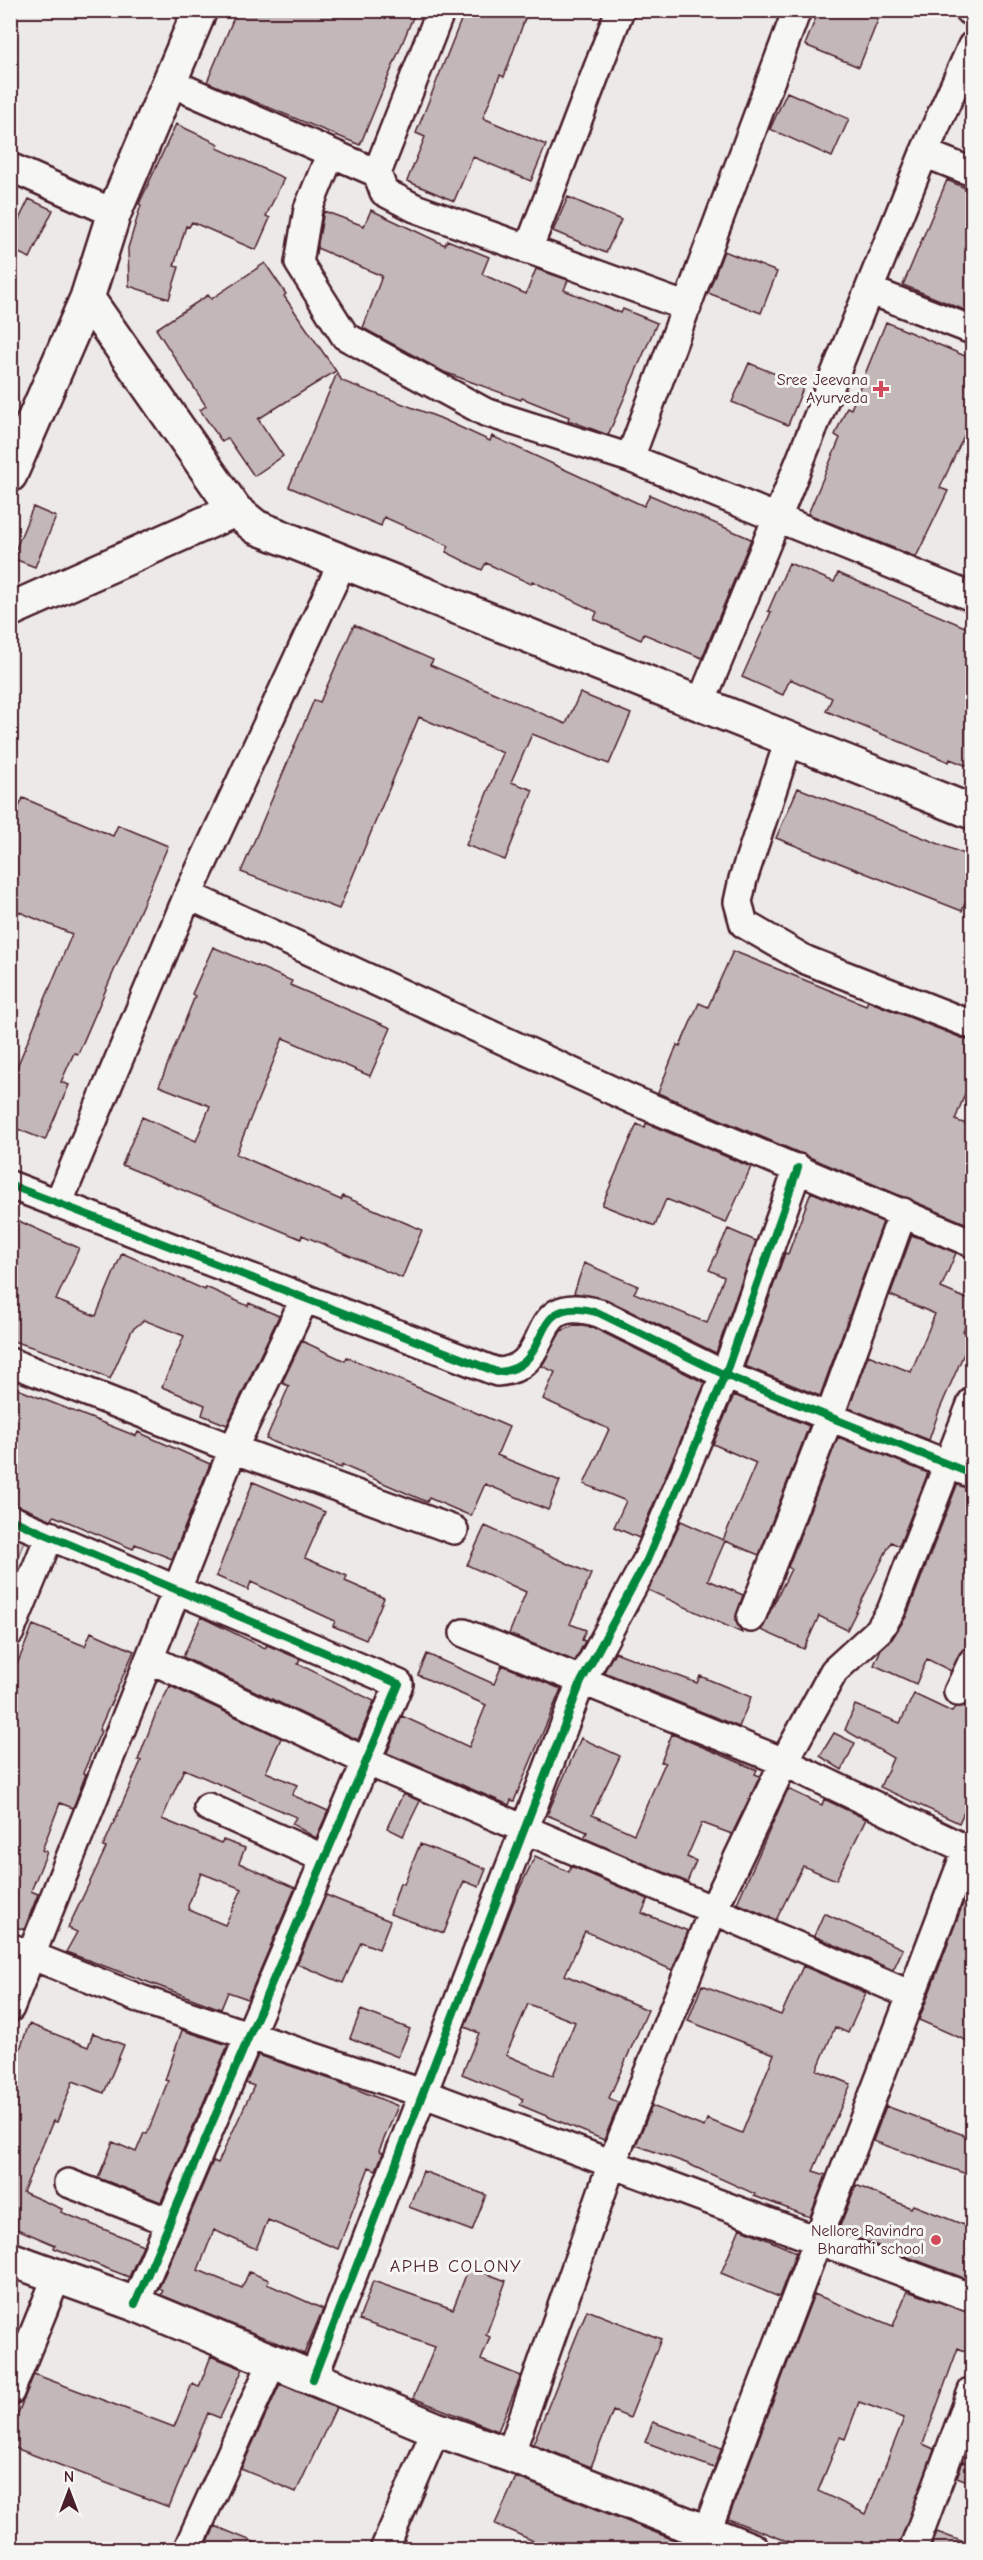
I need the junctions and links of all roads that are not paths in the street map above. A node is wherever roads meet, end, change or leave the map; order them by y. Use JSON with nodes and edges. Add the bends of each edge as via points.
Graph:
{"nodes":[{"id":1,"x":200,"y":10,"type":"edge"},
{"id":2,"x":441,"y":10,"type":"edge"},
{"id":3,"x":620,"y":10,"type":"edge"},
{"id":4,"x":797,"y":10,"type":"edge"},
{"id":5,"x":968,"y":10,"type":"edge"},
{"id":6,"x":972,"y":12,"type":"edge"},
{"id":7,"x":972,"y":46,"type":"edge"},
{"id":8,"x":169,"y":82,"type":"junction"},
{"id":9,"x":330,"y":153,"type":"junction"},
{"id":10,"x":924,"y":153,"type":"junction"},
{"id":11,"x":10,"y":166,"type":"edge"},
{"id":12,"x":972,"y":172,"type":"edge"},
{"id":13,"x":378,"y":173,"type":"junction"},
{"id":14,"x":114,"y":213,"type":"junction"},
{"id":15,"x":528,"y":249,"type":"junction"},
{"id":16,"x":869,"y":290,"type":"junction"},
{"id":17,"x":87,"y":298,"type":"junction"},
{"id":18,"x":687,"y":307,"type":"junction"},
{"id":19,"x":972,"y":330,"type":"edge"},
{"id":20,"x":630,"y":458,"type":"junction"},
{"id":21,"x":10,"y":475,"type":"edge"},
{"id":22,"x":235,"y":510,"type":"junction"},
{"id":23,"x":777,"y":518,"type":"junction"},
{"id":24,"x":343,"y":561,"type":"junction"},
{"id":25,"x":972,"y":597,"type":"edge"},
{"id":26,"x":10,"y":610,"type":"edge"},
{"id":27,"x":700,"y":705,"type":"junction"},
{"id":28,"x":789,"y":740,"type":"junction"},
{"id":29,"x":972,"y":812,"type":"edge"},
{"id":30,"x":188,"y":895,"type":"junction"},
{"id":31,"x":972,"y":1025,"type":"edge"},
{"id":32,"x":798,"y":1168,"type":"junction"},
{"id":33,"x":10,"y":1185,"type":"edge"},
{"id":34,"x":58,"y":1204,"type":"junction"},
{"id":35,"x":903,"y":1212,"type":"junction"},
{"id":36,"x":972,"y":1243,"type":"edge"},
{"id":37,"x":305,"y":1298,"type":"junction"},
{"id":38,"x":10,"y":1362,"type":"edge"},
{"id":39,"x":725,"y":1375,"type":"junction"},
{"id":40,"x":972,"y":1402,"type":"edge"},
{"id":41,"x":829,"y":1418,"type":"junction"},
{"id":42,"x":233,"y":1449,"type":"junction"},
{"id":43,"x":948,"y":1462,"type":"junction"},
{"id":44,"x":972,"y":1474,"type":"edge"},
{"id":45,"x":10,"y":1519,"type":"edge"},
{"id":46,"x":454,"y":1530,"type":"dead end"},
{"id":47,"x":50,"y":1535,"type":"junction"},
{"id":48,"x":178,"y":1589,"type":"junction"},
{"id":49,"x":751,"y":1617,"type":"dead end"},
{"id":50,"x":10,"y":1632,"type":"edge"},
{"id":51,"x":464,"y":1633,"type":"dead end"},
{"id":52,"x":150,"y":1659,"type":"junction"},
{"id":53,"x":972,"y":1662,"type":"edge"},
{"id":54,"x":581,"y":1682,"type":"junction"},
{"id":55,"x":958,"y":1692,"type":"dead end"},
{"id":56,"x":366,"y":1761,"type":"junction"},
{"id":57,"x":784,"y":1762,"type":"junction"},
{"id":58,"x":208,"y":1808,"type":"dead end"},
{"id":59,"x":524,"y":1829,"type":"junction"},
{"id":60,"x":970,"y":1850,"type":"edge"},
{"id":61,"x":325,"y":1859,"type":"junction"},
{"id":62,"x":713,"y":1910,"type":"junction"},
{"id":63,"x":21,"y":1952,"type":"edge"},
{"id":64,"x":911,"y":1995,"type":"junction"},
{"id":65,"x":10,"y":2008,"type":"edge"},
{"id":66,"x":249,"y":2034,"type":"junction"},
{"id":67,"x":422,"y":2093,"type":"junction"},
{"id":68,"x":612,"y":2163,"type":"junction"},
{"id":69,"x":68,"y":2183,"type":"dead end"},
{"id":70,"x":170,"y":2222,"type":"junction"},
{"id":71,"x":816,"y":2240,"type":"junction"},
{"id":72,"x":10,"y":2259,"type":"edge"},
{"id":73,"x":57,"y":2276,"type":"junction"},
{"id":74,"x":972,"y":2298,"type":"edge"},
{"id":75,"x":135,"y":2304,"type":"junction"},
{"id":76,"x":272,"y":2363,"type":"junction"},
{"id":77,"x":313,"y":2379,"type":"junction"},
{"id":78,"x":972,"y":2391,"type":"edge"},
{"id":79,"x":10,"y":2392,"type":"edge"},
{"id":80,"x":436,"y":2429,"type":"junction"},
{"id":81,"x":510,"y":2455,"type":"junction"},
{"id":82,"x":706,"y":2533,"type":"junction"},
{"id":83,"x":187,"y":2550,"type":"edge"},
{"id":84,"x":384,"y":2550,"type":"edge"},
{"id":85,"x":752,"y":2550,"type":"edge"},
{"id":86,"x":913,"y":2550,"type":"edge"}],
"edges":[{"from":1,"to":8,"type":"street"},
{"from":2,"to":13,"type":"street"},
{"from":3,"to":15,"type":"street"},
{"from":4,"to":18,"type":"street"},
{"from":5,"to":6,"type":"street"},
{"from":7,"to":10,"type":"street"},
{"from":8,"to":9,"type":"street"},
{"from":8,"to":14,"type":"street"},
{"from":9,"to":13,"type":"street"},
{"from":9,"to":20,"type":"street","via":[[308,209],[299,263],[345,336],[485,412]]},
{"from":10,"to":12,"type":"street"},
{"from":10,"to":16,"type":"street"},
{"from":11,"to":14,"type":"street"},
{"from":13,"to":15,"type":"street","via":[[384,192],[415,208]]},
{"from":14,"to":17,"type":"street"},
{"from":15,"to":18,"type":"street"},
{"from":16,"to":19,"type":"street"},
{"from":16,"to":23,"type":"street"},
{"from":17,"to":21,"type":"street"},
{"from":17,"to":22,"type":"street"},
{"from":18,"to":20,"type":"street"},
{"from":20,"to":23,"type":"street"},
{"from":22,"to":24,"type":"street","via":[[256,527]]},
{"from":22,"to":26,"type":"street"},
{"from":23,"to":25,"type":"street"},
{"from":23,"to":27,"type":"street"},
{"from":24,"to":27,"type":"street"},
{"from":24,"to":30,"type":"street"},
{"from":27,"to":28,"type":"street"},
{"from":28,"to":29,"type":"street"},
{"from":28,"to":31,"type":"street","via":[[743,879],[738,902],[744,924],[806,960]]},
{"from":30,"to":32,"type":"street","via":[[633,1100]]},
{"from":30,"to":34,"type":"street"},
{"from":32,"to":35,"type":"street"},
{"from":32,"to":39,"type":"street"},
{"from":33,"to":34,"type":"street"},
{"from":34,"to":37,"type":"street"},
{"from":35,"to":36,"type":"street"},
{"from":35,"to":41,"type":"street"},
{"from":37,"to":39,"type":"street","via":[[497,1372],[513,1371],[525,1363],[550,1319],[563,1309],[579,1307],[599,1313]]},
{"from":37,"to":42,"type":"street"},
{"from":38,"to":42,"type":"street"},
{"from":39,"to":41,"type":"street"},
{"from":39,"to":54,"type":"street","via":[[646,1560]]},
{"from":40,"to":43,"type":"street"},
{"from":41,"to":43,"type":"street"},
{"from":41,"to":49,"type":"street"},
{"from":42,"to":46,"type":"street"},
{"from":42,"to":48,"type":"street"},
{"from":43,"to":44,"type":"street"},
{"from":43,"to":57,"type":"street","via":[[891,1611],[879,1630],[834,1671]]},
{"from":45,"to":47,"type":"street"},
{"from":47,"to":48,"type":"street"},
{"from":47,"to":50,"type":"street"},
{"from":48,"to":52,"type":"street"},
{"from":48,"to":56,"type":"street","via":[[399,1683]]},
{"from":51,"to":54,"type":"street"},
{"from":52,"to":56,"type":"street"},
{"from":52,"to":63,"type":"street"},
{"from":53,"to":55,"type":"street"},
{"from":54,"to":57,"type":"street"},
{"from":54,"to":59,"type":"street"},
{"from":56,"to":59,"type":"street"},
{"from":56,"to":61,"type":"street"},
{"from":57,"to":60,"type":"street"},
{"from":57,"to":62,"type":"street"},
{"from":58,"to":61,"type":"street"},
{"from":59,"to":62,"type":"street"},
{"from":59,"to":67,"type":"street"},
{"from":60,"to":64,"type":"street"},
{"from":61,"to":66,"type":"street"},
{"from":62,"to":64,"type":"street"},
{"from":62,"to":68,"type":"street"},
{"from":63,"to":65,"type":"street"},
{"from":63,"to":66,"type":"street","via":[[143,2000]]},
{"from":64,"to":71,"type":"street"},
{"from":66,"to":67,"type":"street"},
{"from":66,"to":70,"type":"street"},
{"from":67,"to":68,"type":"street"},
{"from":67,"to":77,"type":"street"},
{"from":68,"to":71,"type":"street"},
{"from":68,"to":81,"type":"street"},
{"from":69,"to":70,"type":"street"},
{"from":70,"to":75,"type":"street"},
{"from":71,"to":74,"type":"street"},
{"from":71,"to":82,"type":"street"},
{"from":72,"to":73,"type":"street"},
{"from":73,"to":75,"type":"street"},
{"from":73,"to":79,"type":"street"},
{"from":75,"to":76,"type":"street"},
{"from":76,"to":77,"type":"street"},
{"from":76,"to":83,"type":"street"},
{"from":77,"to":80,"type":"street"},
{"from":78,"to":86,"type":"street"},
{"from":80,"to":81,"type":"street"},
{"from":80,"to":84,"type":"street"},
{"from":81,"to":82,"type":"street"},
{"from":82,"to":85,"type":"street"}]}
